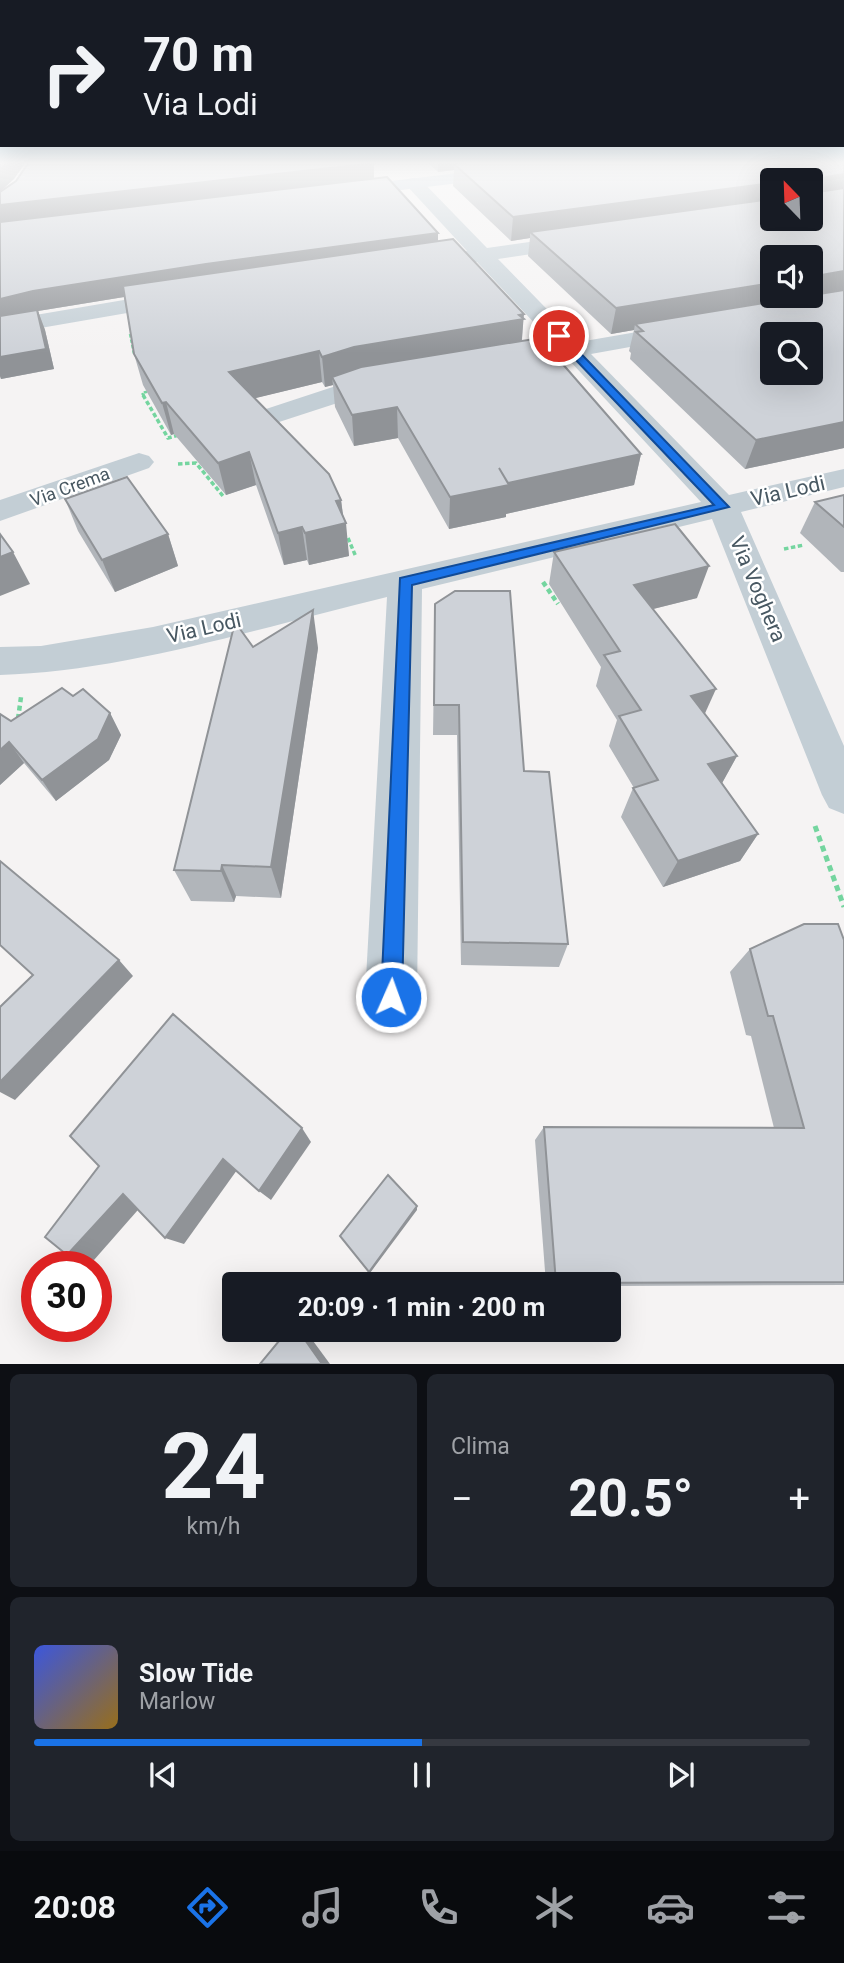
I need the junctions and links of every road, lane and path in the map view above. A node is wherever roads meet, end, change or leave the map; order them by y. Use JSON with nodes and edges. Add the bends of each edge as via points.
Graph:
{"nodes":[{"id":1,"x":458,"y":226,"type":"edge"},
{"id":2,"x":596,"y":238,"type":"edge"},
{"id":3,"x":482,"y":255,"type":"junction"},
{"id":4,"x":401,"y":266,"type":"edge"},
{"id":5,"x":197,"y":295,"type":"edge"},
{"id":6,"x":708,"y":327,"type":"edge"},
{"id":7,"x":0,"y":328,"type":"edge"},
{"id":8,"x":572,"y":350,"type":"junction"},
{"id":9,"x":533,"y":357,"type":"edge"},
{"id":10,"x":412,"y":379,"type":"edge"},
{"id":11,"x":142,"y":393,"type":"joint"},
{"id":12,"x":276,"y":415,"type":"edge"},
{"id":13,"x":139,"y":462,"type":"dead end"},
{"id":14,"x":173,"y":465,"type":"dead end"},
{"id":15,"x":844,"y":478,"type":"edge"},
{"id":16,"x":223,"y":496,"type":"dead end"},
{"id":17,"x":723,"y":507,"type":"junction"},
{"id":18,"x":0,"y":512,"type":"edge"},
{"id":19,"x":405,"y":581,"type":"junction"},
{"id":20,"x":12,"y":673,"type":"edge"},
{"id":21,"x":16,"y":728,"type":"edge"},
{"id":22,"x":844,"y":795,"type":"edge"},
{"id":23,"x":814,"y":825,"type":"dead end"},
{"id":24,"x":844,"y":907,"type":"edge"},
{"id":25,"x":391,"y":997,"type":"dead end"}],
"edges":[{"from":1,"to":3,"type":"street","name":"Via Voghera"},
{"from":2,"to":3,"type":"street"},
{"from":3,"to":4,"type":"street"},
{"from":3,"to":8,"type":"street","name":"Via Voghera"},
{"from":5,"to":7,"type":"street"},
{"from":6,"to":8,"type":"street"},
{"from":8,"to":9,"type":"street"},
{"from":8,"to":17,"type":"street","name":"Via Voghera"},
{"from":10,"to":12,"type":"street","via":[[357,388]]},
{"from":11,"to":11,"type":"path","via":[[168,438],[235,419],[205,377]]},
{"from":13,"to":18,"type":"street","name":"Via Crema"},
{"from":14,"to":16,"type":"path","via":[[196,463]]},
{"from":15,"to":17,"type":"street","name":"Via Lodi"},
{"from":17,"to":19,"type":"street","name":"Via Lodi"},
{"from":17,"to":22,"type":"street","name":"Via Voghera"},
{"from":19,"to":20,"type":"street","name":"Via Lodi","via":[[41,660]]},
{"from":19,"to":25,"type":"street"},
{"from":20,"to":21,"type":"path"},
{"from":23,"to":24,"type":"path"}]}
